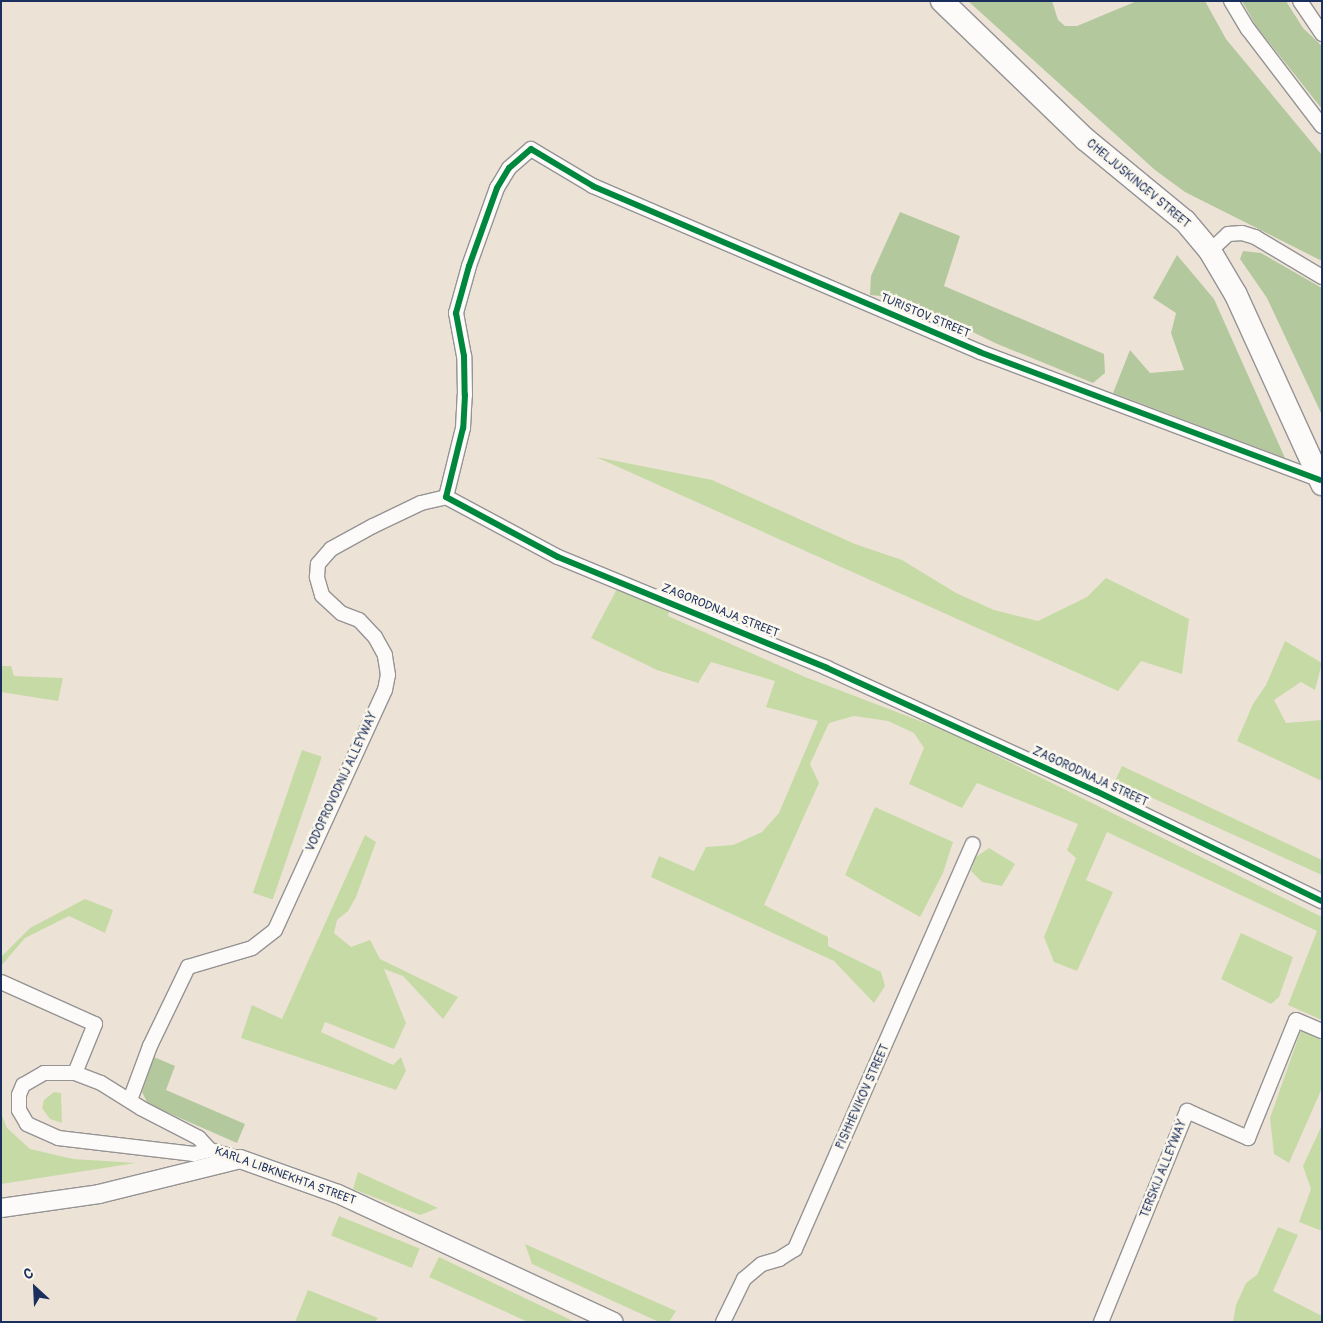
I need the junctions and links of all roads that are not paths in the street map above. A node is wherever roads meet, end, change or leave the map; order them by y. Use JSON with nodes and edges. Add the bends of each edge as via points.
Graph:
{"nodes":[{"id":1,"x":942,"y":1,"type":"edge"},
{"id":2,"x":1231,"y":1,"type":"edge"},
{"id":3,"x":1300,"y":1,"type":"edge"},
{"id":4,"x":1322,"y":34,"type":"edge"},
{"id":5,"x":1322,"y":126,"type":"edge"},
{"id":6,"x":1210,"y":250,"type":"junction"},
{"id":7,"x":1322,"y":277,"type":"edge"},
{"id":8,"x":1321,"y":482,"type":"edge"},
{"id":9,"x":446,"y":496,"type":"junction"},
{"id":10,"x":973,"y":844,"type":"dead end"},
{"id":11,"x":1322,"y":901,"type":"edge"},
{"id":12,"x":1,"y":982,"type":"edge"},
{"id":13,"x":1322,"y":1031,"type":"edge"},
{"id":14,"x":75,"y":1073,"type":"junction"},
{"id":15,"x":130,"y":1100,"type":"junction"},
{"id":16,"x":210,"y":1150,"type":"junction"},
{"id":17,"x":240,"y":1159,"type":"junction"},
{"id":18,"x":1,"y":1208,"type":"edge"},
{"id":19,"x":614,"y":1322,"type":"edge"},
{"id":20,"x":723,"y":1322,"type":"edge"},
{"id":21,"x":1101,"y":1322,"type":"edge"}],
"edges":[{"from":1,"to":6,"type":"main road","name":"CHELJUSKINCEV STREET","via":[[1085,139],[1185,221]]},
{"from":2,"to":5,"type":"street","via":[[1248,29]]},
{"from":3,"to":4,"type":"street"},
{"from":6,"to":7,"type":"street","via":[[1228,234],[1242,233],[1256,237]]},
{"from":6,"to":8,"type":"main road","name":"CHELJUSKINCEV STREET","via":[[1236,295]]},
{"from":8,"to":9,"type":"street","name":"TURISTOV STREET","via":[[980,352],[593,186],[531,150],[509,168],[497,188],[456,312],[464,356],[465,395],[463,428]]},
{"from":9,"to":11,"type":"street","name":"ZAGORODNAJA STREET","via":[[558,557],[827,668],[1096,791]]},
{"from":9,"to":15,"type":"street","name":"VODOPROVODNIJ ALLEYWAY","via":[[422,503],[373,526],[331,549],[318,564],[317,577],[322,595],[341,613],[359,620],[375,637],[385,655],[388,675],[384,690],[275,930],[252,948],[188,968],[150,1046]]},
{"from":10,"to":20,"type":"street","name":"PISHHEVIKOV STREET","via":[[795,1249],[762,1264],[744,1279]]},
{"from":12,"to":14,"type":"street","via":[[95,1024]]},
{"from":13,"to":21,"type":"street","name":"TERSKIJ ALLEYWAY","via":[[1296,1020],[1248,1138],[1187,1111]]},
{"from":14,"to":15,"type":"street","name":"KARLA LIBKNEKHTA STREET"},
{"from":14,"to":16,"type":"street","via":[[44,1073],[23,1085],[18,1102],[27,1124],[58,1138],[87,1143],[194,1154]]},
{"from":15,"to":16,"type":"street","name":"KARLA LIBKNEKHTA STREET","via":[[199,1138]]},
{"from":16,"to":17,"type":"street","name":"KARLA LIBKNEKHTA STREET"},
{"from":17,"to":18,"type":"street","via":[[99,1194]]},
{"from":17,"to":19,"type":"street","name":"KARLA LIBKNEKHTA STREET","via":[[338,1194]]}]}
